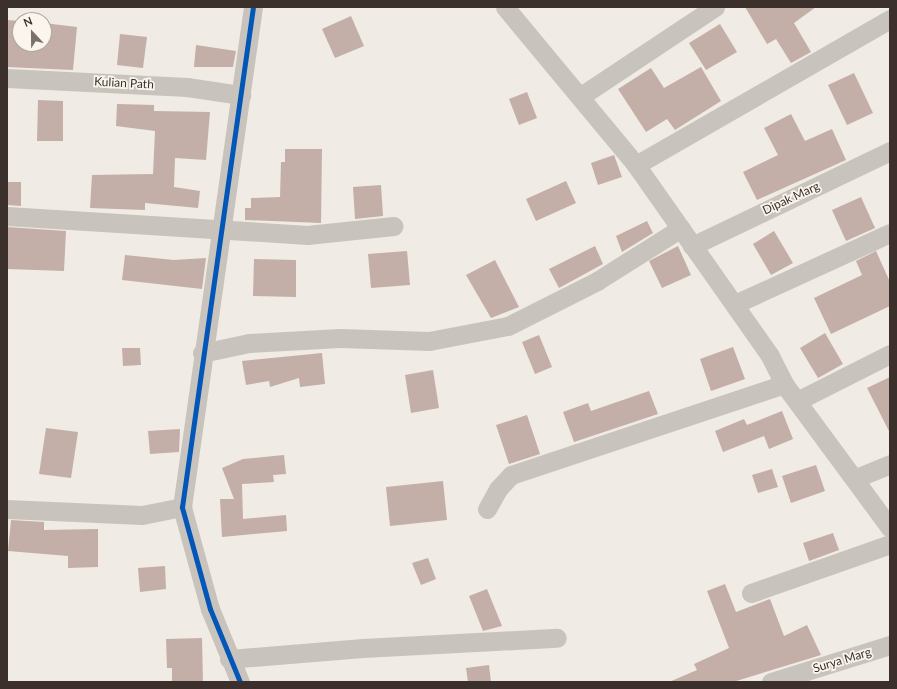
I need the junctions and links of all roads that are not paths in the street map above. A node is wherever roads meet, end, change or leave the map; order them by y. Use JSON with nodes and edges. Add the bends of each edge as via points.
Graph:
{"nodes":[{"id":1,"x":253,"y":7,"type":"edge"},
{"id":2,"x":505,"y":7,"type":"edge"},
{"id":3,"x":715,"y":7,"type":"edge"},
{"id":4,"x":890,"y":19,"type":"edge"},
{"id":5,"x":7,"y":78,"type":"edge"},
{"id":6,"x":241,"y":94,"type":"junction"},
{"id":7,"x":581,"y":96,"type":"junction"},
{"id":8,"x":890,"y":151,"type":"edge"},
{"id":9,"x":636,"y":165,"type":"junction"},
{"id":10,"x":7,"y":216,"type":"edge"},
{"id":11,"x":394,"y":226,"type":"dead end"},
{"id":12,"x":681,"y":228,"type":"junction"},
{"id":13,"x":223,"y":232,"type":"junction"},
{"id":14,"x":890,"y":233,"type":"edge"},
{"id":15,"x":692,"y":246,"type":"junction"},
{"id":16,"x":735,"y":304,"type":"junction"},
{"id":17,"x":202,"y":353,"type":"junction"},
{"id":18,"x":890,"y":354,"type":"edge"},
{"id":19,"x":784,"y":384,"type":"junction"},
{"id":20,"x":799,"y":400,"type":"junction"},
{"id":21,"x":890,"y":464,"type":"edge"},
{"id":22,"x":856,"y":478,"type":"junction"},
{"id":23,"x":182,"y":507,"type":"junction"},
{"id":24,"x":7,"y":509,"type":"edge"},
{"id":25,"x":488,"y":509,"type":"dead end"},
{"id":26,"x":890,"y":528,"type":"edge"},
{"id":27,"x":890,"y":544,"type":"edge"},
{"id":28,"x":751,"y":593,"type":"dead end"},
{"id":29,"x":557,"y":638,"type":"dead end"},
{"id":30,"x":890,"y":646,"type":"edge"},
{"id":31,"x":230,"y":659,"type":"junction"},
{"id":32,"x":240,"y":682,"type":"edge"},
{"id":33,"x":771,"y":682,"type":"edge"}],
"edges":[{"from":1,"to":6,"type":"street"},
{"from":2,"to":7,"type":"street"},
{"from":3,"to":7,"type":"street"},
{"from":4,"to":9,"type":"street"},
{"from":5,"to":6,"type":"street","name":"Kulian Path","via":[[187,87]]},
{"from":6,"to":13,"type":"street"},
{"from":7,"to":9,"type":"street"},
{"from":8,"to":15,"type":"street","name":"Dipak Marg"},
{"from":9,"to":12,"type":"street"},
{"from":10,"to":13,"type":"street","via":[[112,221]]},
{"from":11,"to":13,"type":"street","via":[[307,234]]},
{"from":12,"to":15,"type":"street"},
{"from":12,"to":17,"type":"street","via":[[597,281],[508,326],[429,341],[340,338],[249,343]]},
{"from":13,"to":17,"type":"street"},
{"from":14,"to":16,"type":"street"},
{"from":15,"to":16,"type":"street"},
{"from":16,"to":19,"type":"street","via":[[770,356]]},
{"from":17,"to":23,"type":"street"},
{"from":18,"to":20,"type":"street"},
{"from":19,"to":20,"type":"street"},
{"from":19,"to":25,"type":"street","via":[[511,475],[498,489]]},
{"from":20,"to":22,"type":"street"},
{"from":21,"to":22,"type":"street"},
{"from":22,"to":26,"type":"street"},
{"from":23,"to":24,"type":"street","via":[[142,515]]},
{"from":23,"to":31,"type":"street","via":[[210,609]]},
{"from":27,"to":28,"type":"street"},
{"from":29,"to":31,"type":"street","via":[[356,648]]},
{"from":30,"to":33,"type":"street","name":"Surya Marg"},
{"from":31,"to":32,"type":"street"}]}
